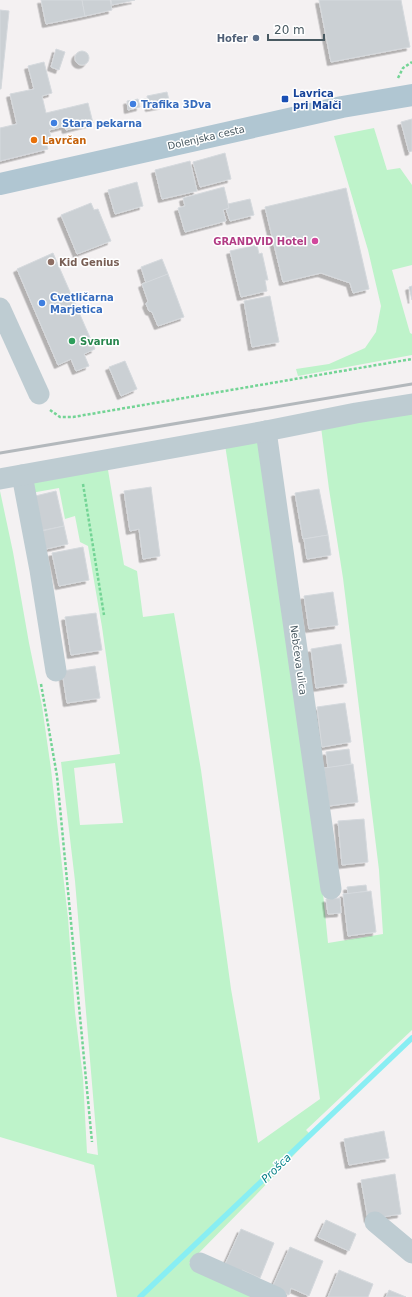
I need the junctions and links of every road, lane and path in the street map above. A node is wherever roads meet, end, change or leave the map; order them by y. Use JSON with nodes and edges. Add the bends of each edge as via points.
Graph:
{"nodes":[{"id":1,"x":412,"y":95,"type":"edge"},
{"id":2,"x":0,"y":184,"type":"edge"},
{"id":3,"x":0,"y":308,"type":"edge"},
{"id":4,"x":412,"y":359,"type":"edge"},
{"id":5,"x":39,"y":394,"type":"joint"},
{"id":6,"x":412,"y":404,"type":"edge"},
{"id":7,"x":266,"y":431,"type":"junction"},
{"id":8,"x":79,"y":464,"type":"junction"},
{"id":9,"x":22,"y":475,"type":"junction"},
{"id":10,"x":0,"y":479,"type":"edge"},
{"id":11,"x":104,"y":615,"type":"dead end"},
{"id":12,"x":48,"y":676,"type":"joint"},
{"id":13,"x":331,"y":889,"type":"dead end"},
{"id":14,"x":92,"y":1142,"type":"dead end"},
{"id":15,"x":375,"y":1222,"type":"dead end"},
{"id":16,"x":412,"y":1253,"type":"edge"},
{"id":17,"x":200,"y":1263,"type":"dead end"},
{"id":18,"x":276,"y":1297,"type":"edge"}],
"edges":[{"from":1,"to":2,"type":"main road","name":"Dolenjska cesta","via":[[342,107]]},
{"from":3,"to":5,"type":"street"},
{"from":4,"to":5,"type":"path","via":[[73,417],[60,417],[53,413]]},
{"from":6,"to":7,"type":"street"},
{"from":7,"to":8,"type":"street"},
{"from":7,"to":13,"type":"street","name":"Nebčeva ulica"},
{"from":8,"to":9,"type":"street"},
{"from":8,"to":11,"type":"path"},
{"from":9,"to":10,"type":"street"},
{"from":9,"to":12,"type":"street","via":[[40,570]]},
{"from":12,"to":14,"type":"path"},
{"from":15,"to":16,"type":"street"},
{"from":17,"to":18,"type":"street"}]}
